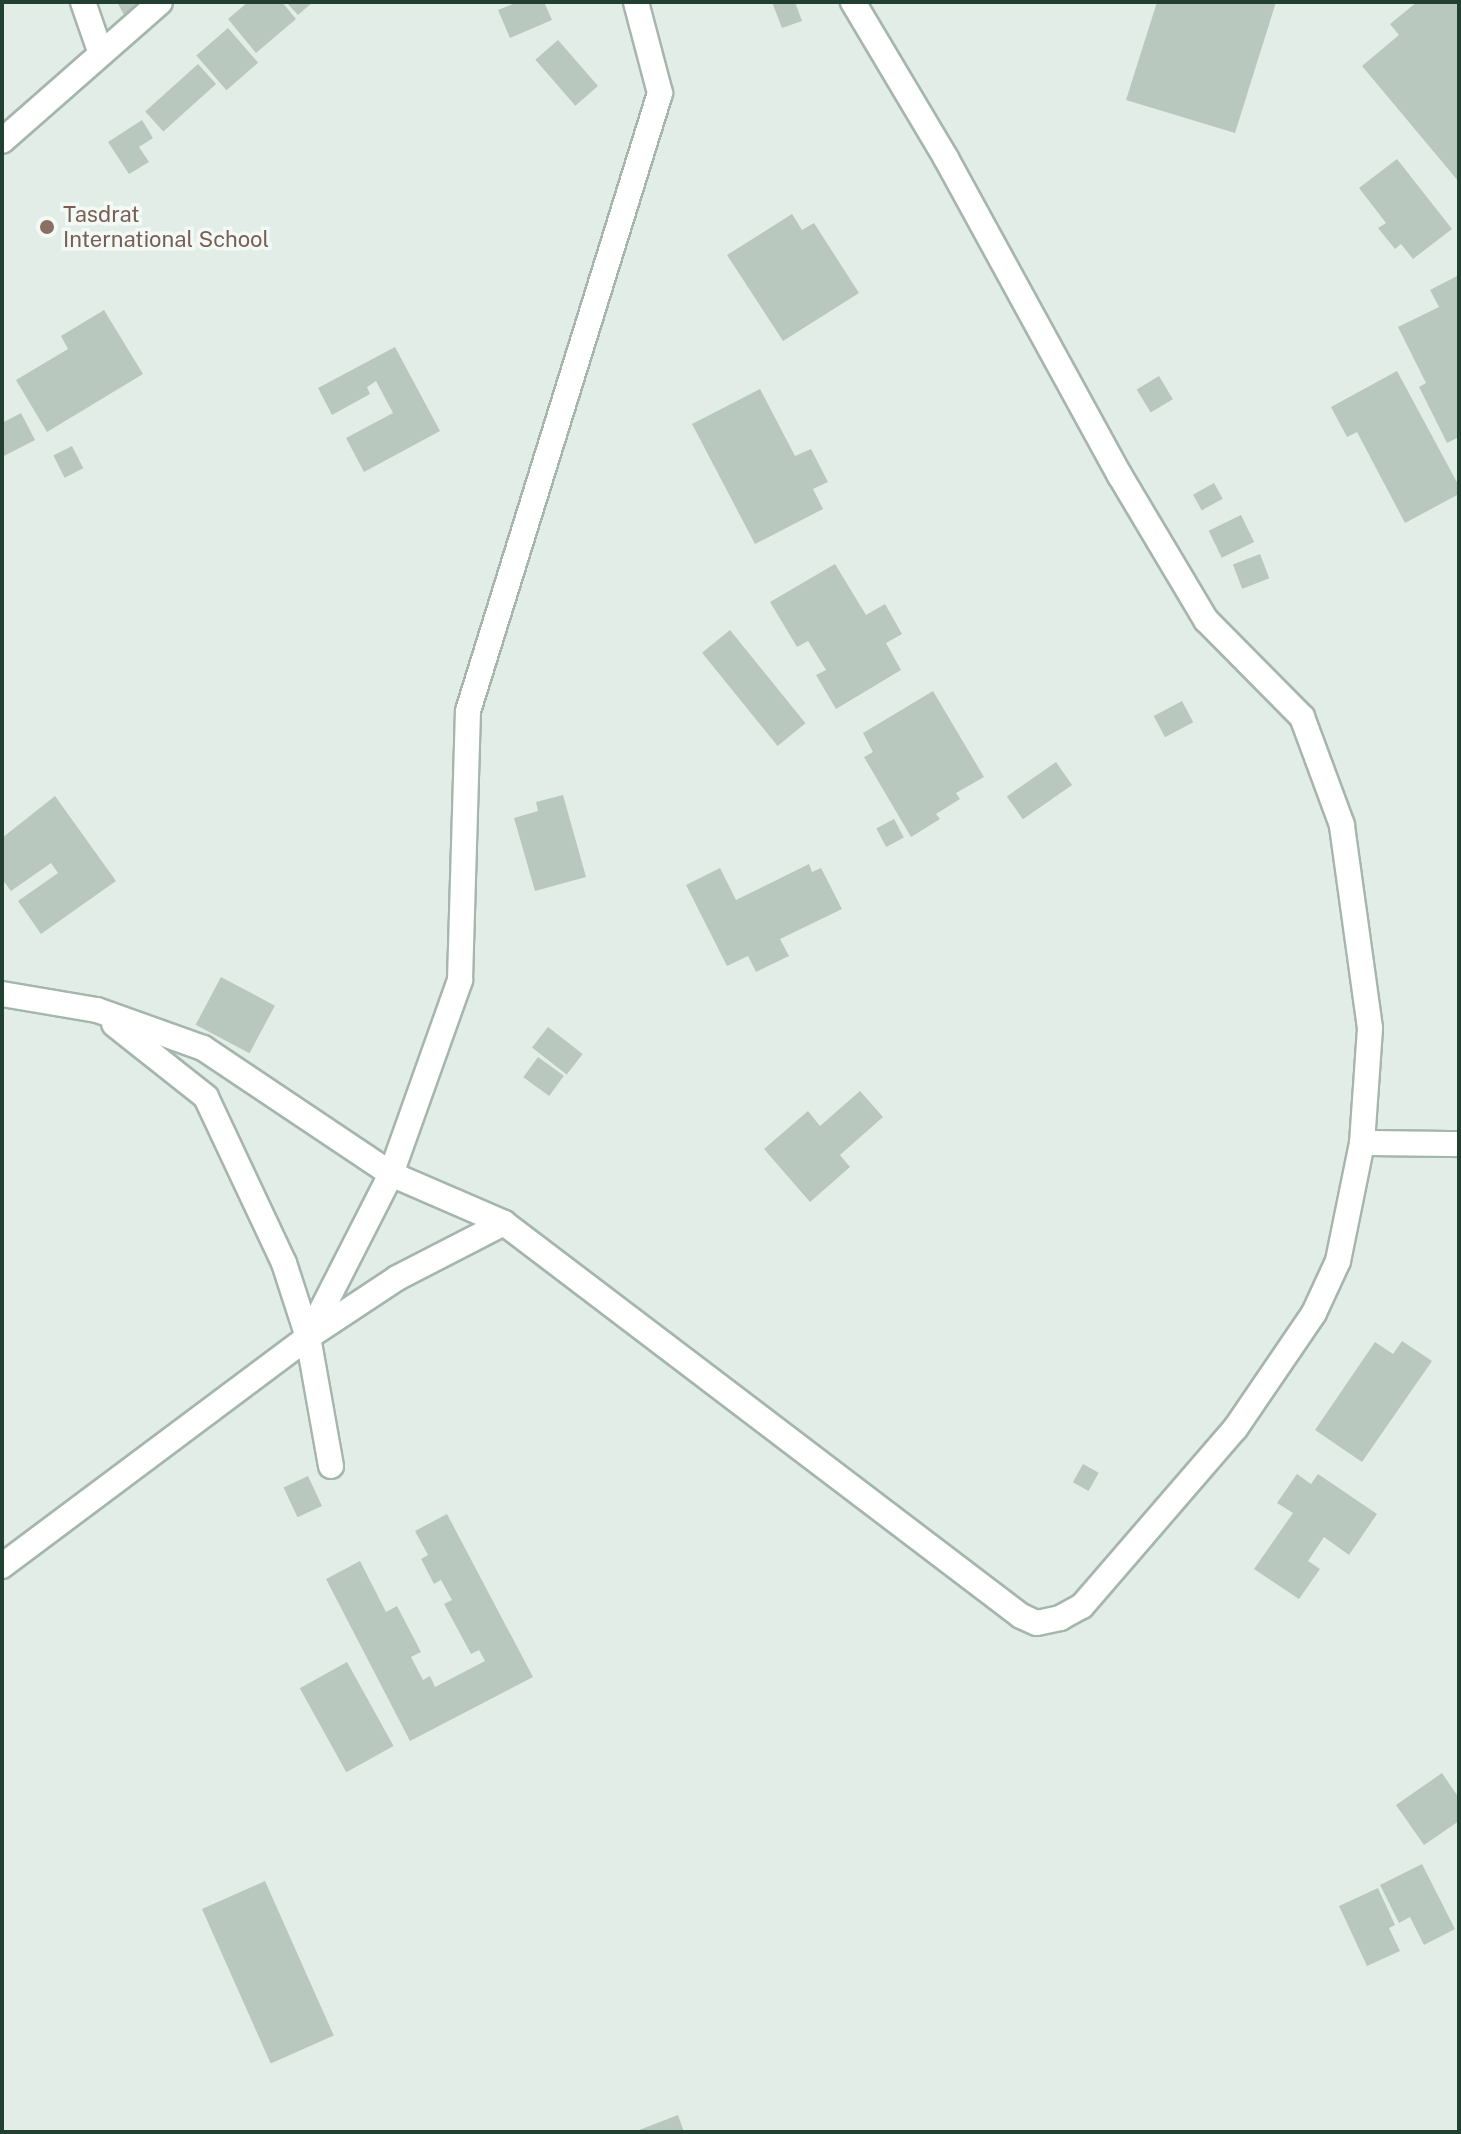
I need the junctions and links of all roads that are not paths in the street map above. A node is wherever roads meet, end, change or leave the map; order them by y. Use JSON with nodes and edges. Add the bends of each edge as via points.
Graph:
{"nodes":[{"id":1,"x":83,"y":2,"type":"edge"},
{"id":2,"x":160,"y":2,"type":"edge"},
{"id":3,"x":636,"y":2,"type":"edge"},
{"id":4,"x":853,"y":2,"type":"edge"},
{"id":5,"x":100,"y":51,"type":"junction"},
{"id":6,"x":2,"y":141,"type":"edge"},
{"id":7,"x":2,"y":994,"type":"edge"},
{"id":8,"x":97,"y":1010,"type":"junction"},
{"id":9,"x":1362,"y":1143,"type":"junction"},
{"id":10,"x":1459,"y":1144,"type":"edge"},
{"id":11,"x":391,"y":1174,"type":"junction"},
{"id":12,"x":504,"y":1223,"type":"junction"},
{"id":13,"x":308,"y":1337,"type":"junction"},
{"id":14,"x":331,"y":1466,"type":"dead end"},
{"id":15,"x":2,"y":1566,"type":"edge"}],
"edges":[{"from":1,"to":5,"type":"street"},
{"from":2,"to":5,"type":"street"},
{"from":3,"to":11,"type":"street","via":[[660,93],[468,711],[460,980]]},
{"from":4,"to":9,"type":"street","via":[[1206,620],[1302,717],[1342,825],[1359,930],[1370,1028]]},
{"from":5,"to":6,"type":"street"},
{"from":7,"to":8,"type":"street"},
{"from":8,"to":11,"type":"street","via":[[203,1048]]},
{"from":8,"to":13,"type":"street","via":[[206,1097],[284,1263]]},
{"from":9,"to":10,"type":"street"},
{"from":9,"to":12,"type":"street","via":[[1338,1261],[1306,1326],[1235,1429],[1082,1606],[1037,1623],[1021,1616]]},
{"from":11,"to":12,"type":"street"},
{"from":11,"to":13,"type":"street"},
{"from":12,"to":13,"type":"street","via":[[397,1278]]},
{"from":13,"to":14,"type":"street"},
{"from":13,"to":15,"type":"street"}]}
